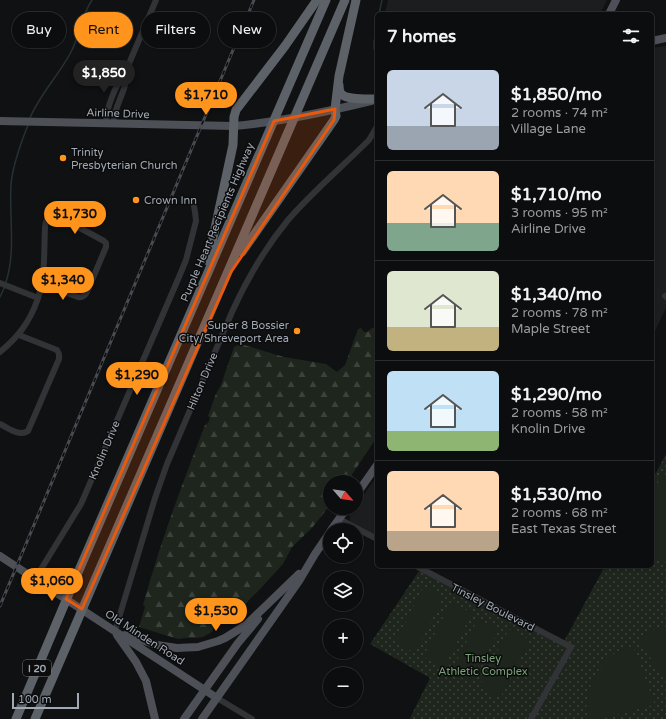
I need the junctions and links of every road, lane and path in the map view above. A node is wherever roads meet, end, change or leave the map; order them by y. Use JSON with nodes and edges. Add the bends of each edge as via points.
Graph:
{"nodes":[{"id":1,"x":156,"y":0,"type":"edge"},
{"id":2,"x":317,"y":0,"type":"edge"},
{"id":3,"x":326,"y":0,"type":"edge"},
{"id":4,"x":345,"y":0,"type":"edge"},
{"id":5,"x":356,"y":0,"type":"edge"},
{"id":6,"x":616,"y":0,"type":"edge"},
{"id":7,"x":610,"y":12,"type":"edge"},
{"id":8,"x":666,"y":38,"type":"edge"},
{"id":9,"x":654,"y":41,"type":"edge"},
{"id":10,"x":339,"y":76,"type":"junction"},
{"id":11,"x":375,"y":99,"type":"edge"},
{"id":12,"x":375,"y":99,"type":"edge"},
{"id":13,"x":335,"y":109,"type":"junction"},
{"id":14,"x":0,"y":120,"type":"edge"},
{"id":15,"x":110,"y":123,"type":"junction"},
{"id":16,"x":234,"y":126,"type":"junction"},
{"id":17,"x":375,"y":130,"type":"edge"},
{"id":18,"x":193,"y":201,"type":"dead end"},
{"id":19,"x":0,"y":283,"type":"edge"},
{"id":20,"x":42,"y":284,"type":"junction"},
{"id":21,"x":220,"y":292,"type":"junction"},
{"id":22,"x":38,"y":298,"type":"junction"},
{"id":23,"x":187,"y":321,"type":"junction"},
{"id":24,"x":19,"y":335,"type":"junction"},
{"id":25,"x":0,"y":352,"type":"edge"},
{"id":26,"x":0,"y":424,"type":"edge"},
{"id":27,"x":375,"y":468,"type":"edge"},
{"id":28,"x":363,"y":485,"type":"edge"},
{"id":29,"x":342,"y":515,"type":"edge"},
{"id":30,"x":339,"y":520,"type":"junction"},
{"id":31,"x":337,"y":523,"type":"edge"},
{"id":32,"x":375,"y":538,"type":"edge"},
{"id":33,"x":323,"y":542,"type":"edge"},
{"id":34,"x":315,"y":554,"type":"junction"},
{"id":35,"x":0,"y":556,"type":"edge"},
{"id":36,"x":420,"y":568,"type":"edge"},
{"id":37,"x":299,"y":574,"type":"junction"},
{"id":38,"x":35,"y":579,"type":"junction"},
{"id":39,"x":115,"y":631,"type":"junction"},
{"id":40,"x":205,"y":690,"type":"junction"},
{"id":41,"x":217,"y":698,"type":"junction"},
{"id":42,"x":16,"y":719,"type":"edge"},
{"id":43,"x":34,"y":719,"type":"edge"},
{"id":44,"x":155,"y":719,"type":"edge"},
{"id":45,"x":184,"y":719,"type":"edge"},
{"id":46,"x":202,"y":719,"type":"edge"},
{"id":47,"x":252,"y":719,"type":"edge"},
{"id":48,"x":531,"y":719,"type":"edge"}],
"edges":[{"from":1,"to":15,"type":"street","via":[[126,73],[126,85]]},
{"from":2,"to":16,"type":"highway","via":[[236,110]]},
{"from":3,"to":23,"type":"highway","name":"Purple Heart Recipients Highway","number":"I 20"},
{"from":4,"to":21,"type":"highway","number":"I 20"},
{"from":5,"to":10,"type":"highway"},
{"from":6,"to":7,"type":"main road"},
{"from":8,"to":9,"type":"main road"},
{"from":10,"to":11,"type":"highway","via":[[339,90],[342,95],[350,98]]},
{"from":10,"to":13,"type":"highway"},
{"from":12,"to":13,"type":"main road","name":"Airline Drive"},
{"from":13,"to":16,"type":"main road","name":"Airline Drive"},
{"from":13,"to":21,"type":"highway","via":[[334,120],[248,244]]},
{"from":14,"to":15,"type":"main road","name":"Airline Drive"},
{"from":15,"to":16,"type":"main road","name":"Airline Drive"},
{"from":16,"to":23,"type":"highway","via":[[233,145],[208,259]]},
{"from":17,"to":39,"type":"street","name":"Hilton Drive","via":[[369,140],[289,220],[266,251],[242,291],[166,464]]},
{"from":18,"to":38,"type":"street","name":"Knolin Drive","via":[[196,221],[182,271],[81,504]]},
{"from":19,"to":22,"type":"street"},
{"from":20,"to":20,"type":"street","via":[[45,224],[53,214],[106,243],[105,251],[84,296],[78,297]]},
{"from":20,"to":22,"type":"street"},
{"from":21,"to":43,"type":"highway","number":"I 20"},
{"from":22,"to":24,"type":"street"},
{"from":23,"to":42,"type":"highway","name":"Purple Heart Recipients Highway","number":"I 20"},
{"from":24,"to":25,"type":"street"},
{"from":24,"to":26,"type":"street","via":[[54,348],[60,354],[59,359],[30,429],[25,433],[18,433]]},
{"from":27,"to":28,"type":"main road"},
{"from":29,"to":30,"type":"main road"},
{"from":30,"to":31,"type":"main road"},
{"from":30,"to":32,"type":"street"},
{"from":33,"to":34,"type":"main road"},
{"from":34,"to":37,"type":"main road"},
{"from":34,"to":41,"type":"main road"},
{"from":35,"to":38,"type":"main road","name":"Old Minden Road"},
{"from":36,"to":48,"type":"street","name":"Tinsley Boulevard","via":[[571,647]]},
{"from":37,"to":39,"type":"main road","via":[[246,625],[209,644],[188,648],[167,647]]},
{"from":37,"to":40,"type":"main road","via":[[238,643]]},
{"from":38,"to":39,"type":"main road","name":"Old Minden Road"},
{"from":39,"to":40,"type":"main road","name":"Old Minden Road"},
{"from":39,"to":44,"type":"main road","via":[[146,681]]},
{"from":40,"to":41,"type":"main road","name":"Old Minden Road"},
{"from":40,"to":45,"type":"main road"},
{"from":41,"to":46,"type":"main road"},
{"from":41,"to":47,"type":"street"}]}
